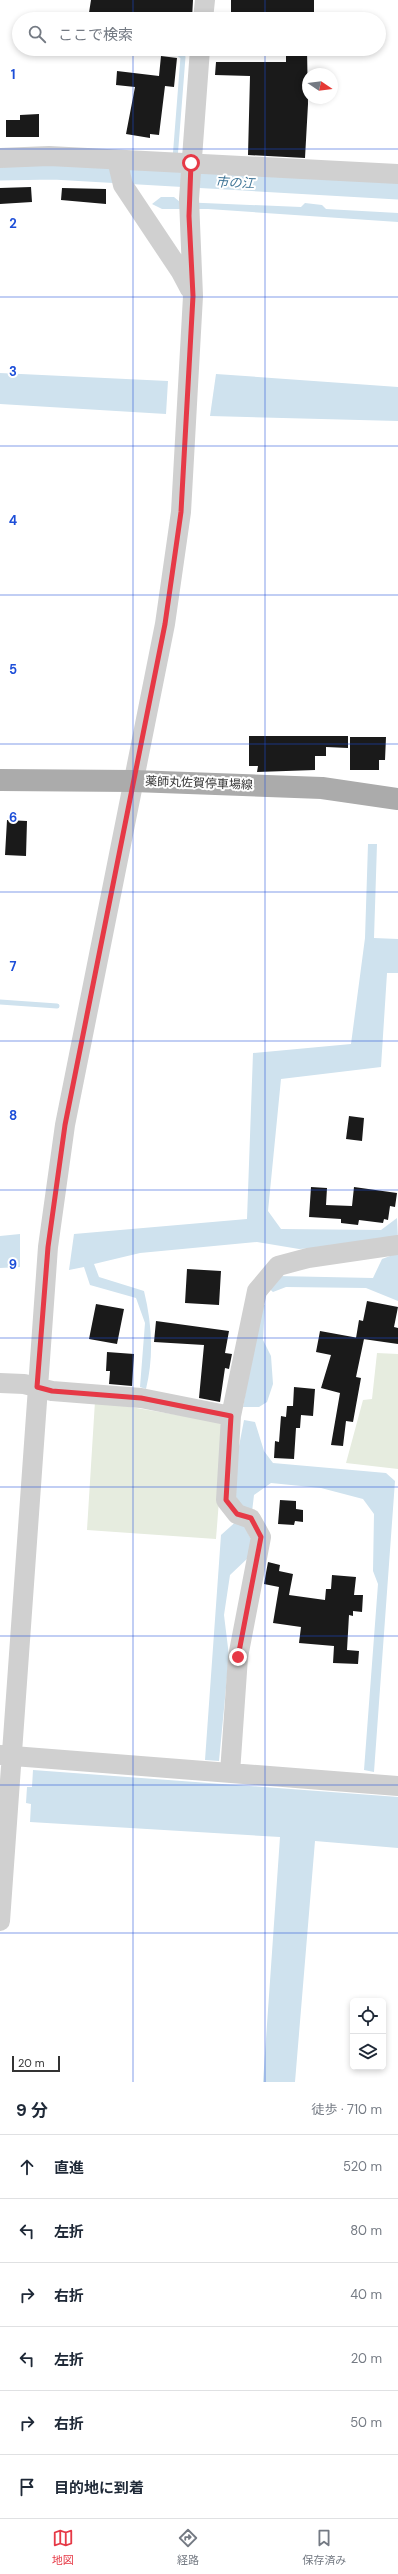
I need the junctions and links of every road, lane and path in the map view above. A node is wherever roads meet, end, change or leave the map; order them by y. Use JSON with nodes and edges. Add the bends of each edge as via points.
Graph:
{"nodes":[{"id":1,"x":205,"y":0,"type":"edge"},
{"id":2,"x":204,"y":12,"type":"edge"},
{"id":3,"x":199,"y":56,"type":"edge"},
{"id":4,"x":0,"y":158,"type":"edge"},
{"id":5,"x":117,"y":160,"type":"junction"},
{"id":6,"x":180,"y":162,"type":"junction"},
{"id":7,"x":398,"y":174,"type":"edge"},
{"id":8,"x":193,"y":296,"type":"junction"},
{"id":9,"x":0,"y":780,"type":"edge"},
{"id":10,"x":134,"y":781,"type":"junction"},
{"id":11,"x":398,"y":799,"type":"edge"},
{"id":12,"x":394,"y":1247,"type":"edge"},
{"id":13,"x":0,"y":1383,"type":"edge"},
{"id":14,"x":37,"y":1387,"type":"junction"},
{"id":15,"x":231,"y":1416,"type":"junction"},
{"id":16,"x":5,"y":1755,"type":"edge"},
{"id":17,"x":230,"y":1773,"type":"junction"},
{"id":18,"x":398,"y":1786,"type":"edge"},
{"id":19,"x":0,"y":1920,"type":"edge"}],
"edges":[{"from":1,"to":2,"type":"street"},
{"from":3,"to":6,"type":"street"},
{"from":4,"to":5,"type":"street","via":[[49,156]]},
{"from":5,"to":6,"type":"street"},
{"from":5,"to":8,"type":"street","via":[[123,185],[181,272]]},
{"from":6,"to":7,"type":"street"},
{"from":6,"to":8,"type":"street","via":[[189,202]]},
{"from":8,"to":10,"type":"street","via":[[181,512],[165,624]]},
{"from":9,"to":10,"type":"main road","name":"薬師丸佐賀停車場線"},
{"from":10,"to":11,"type":"main road","name":"薬師丸佐賀停車場線","via":[[322,788]]},
{"from":10,"to":14,"type":"street","via":[[65,1125],[48,1247]]},
{"from":12,"to":15,"type":"street","via":[[308,1258],[278,1266],[274,1270],[257,1290]]},
{"from":13,"to":14,"type":"street"},
{"from":14,"to":15,"type":"street","via":[[52,1391],[141,1398]]},
{"from":14,"to":16,"type":"street"},
{"from":15,"to":17,"type":"street","via":[[226,1500],[244,1516],[261,1537],[238,1657]]},
{"from":16,"to":17,"type":"street"},
{"from":16,"to":19,"type":"street"},
{"from":17,"to":18,"type":"street"}]}
